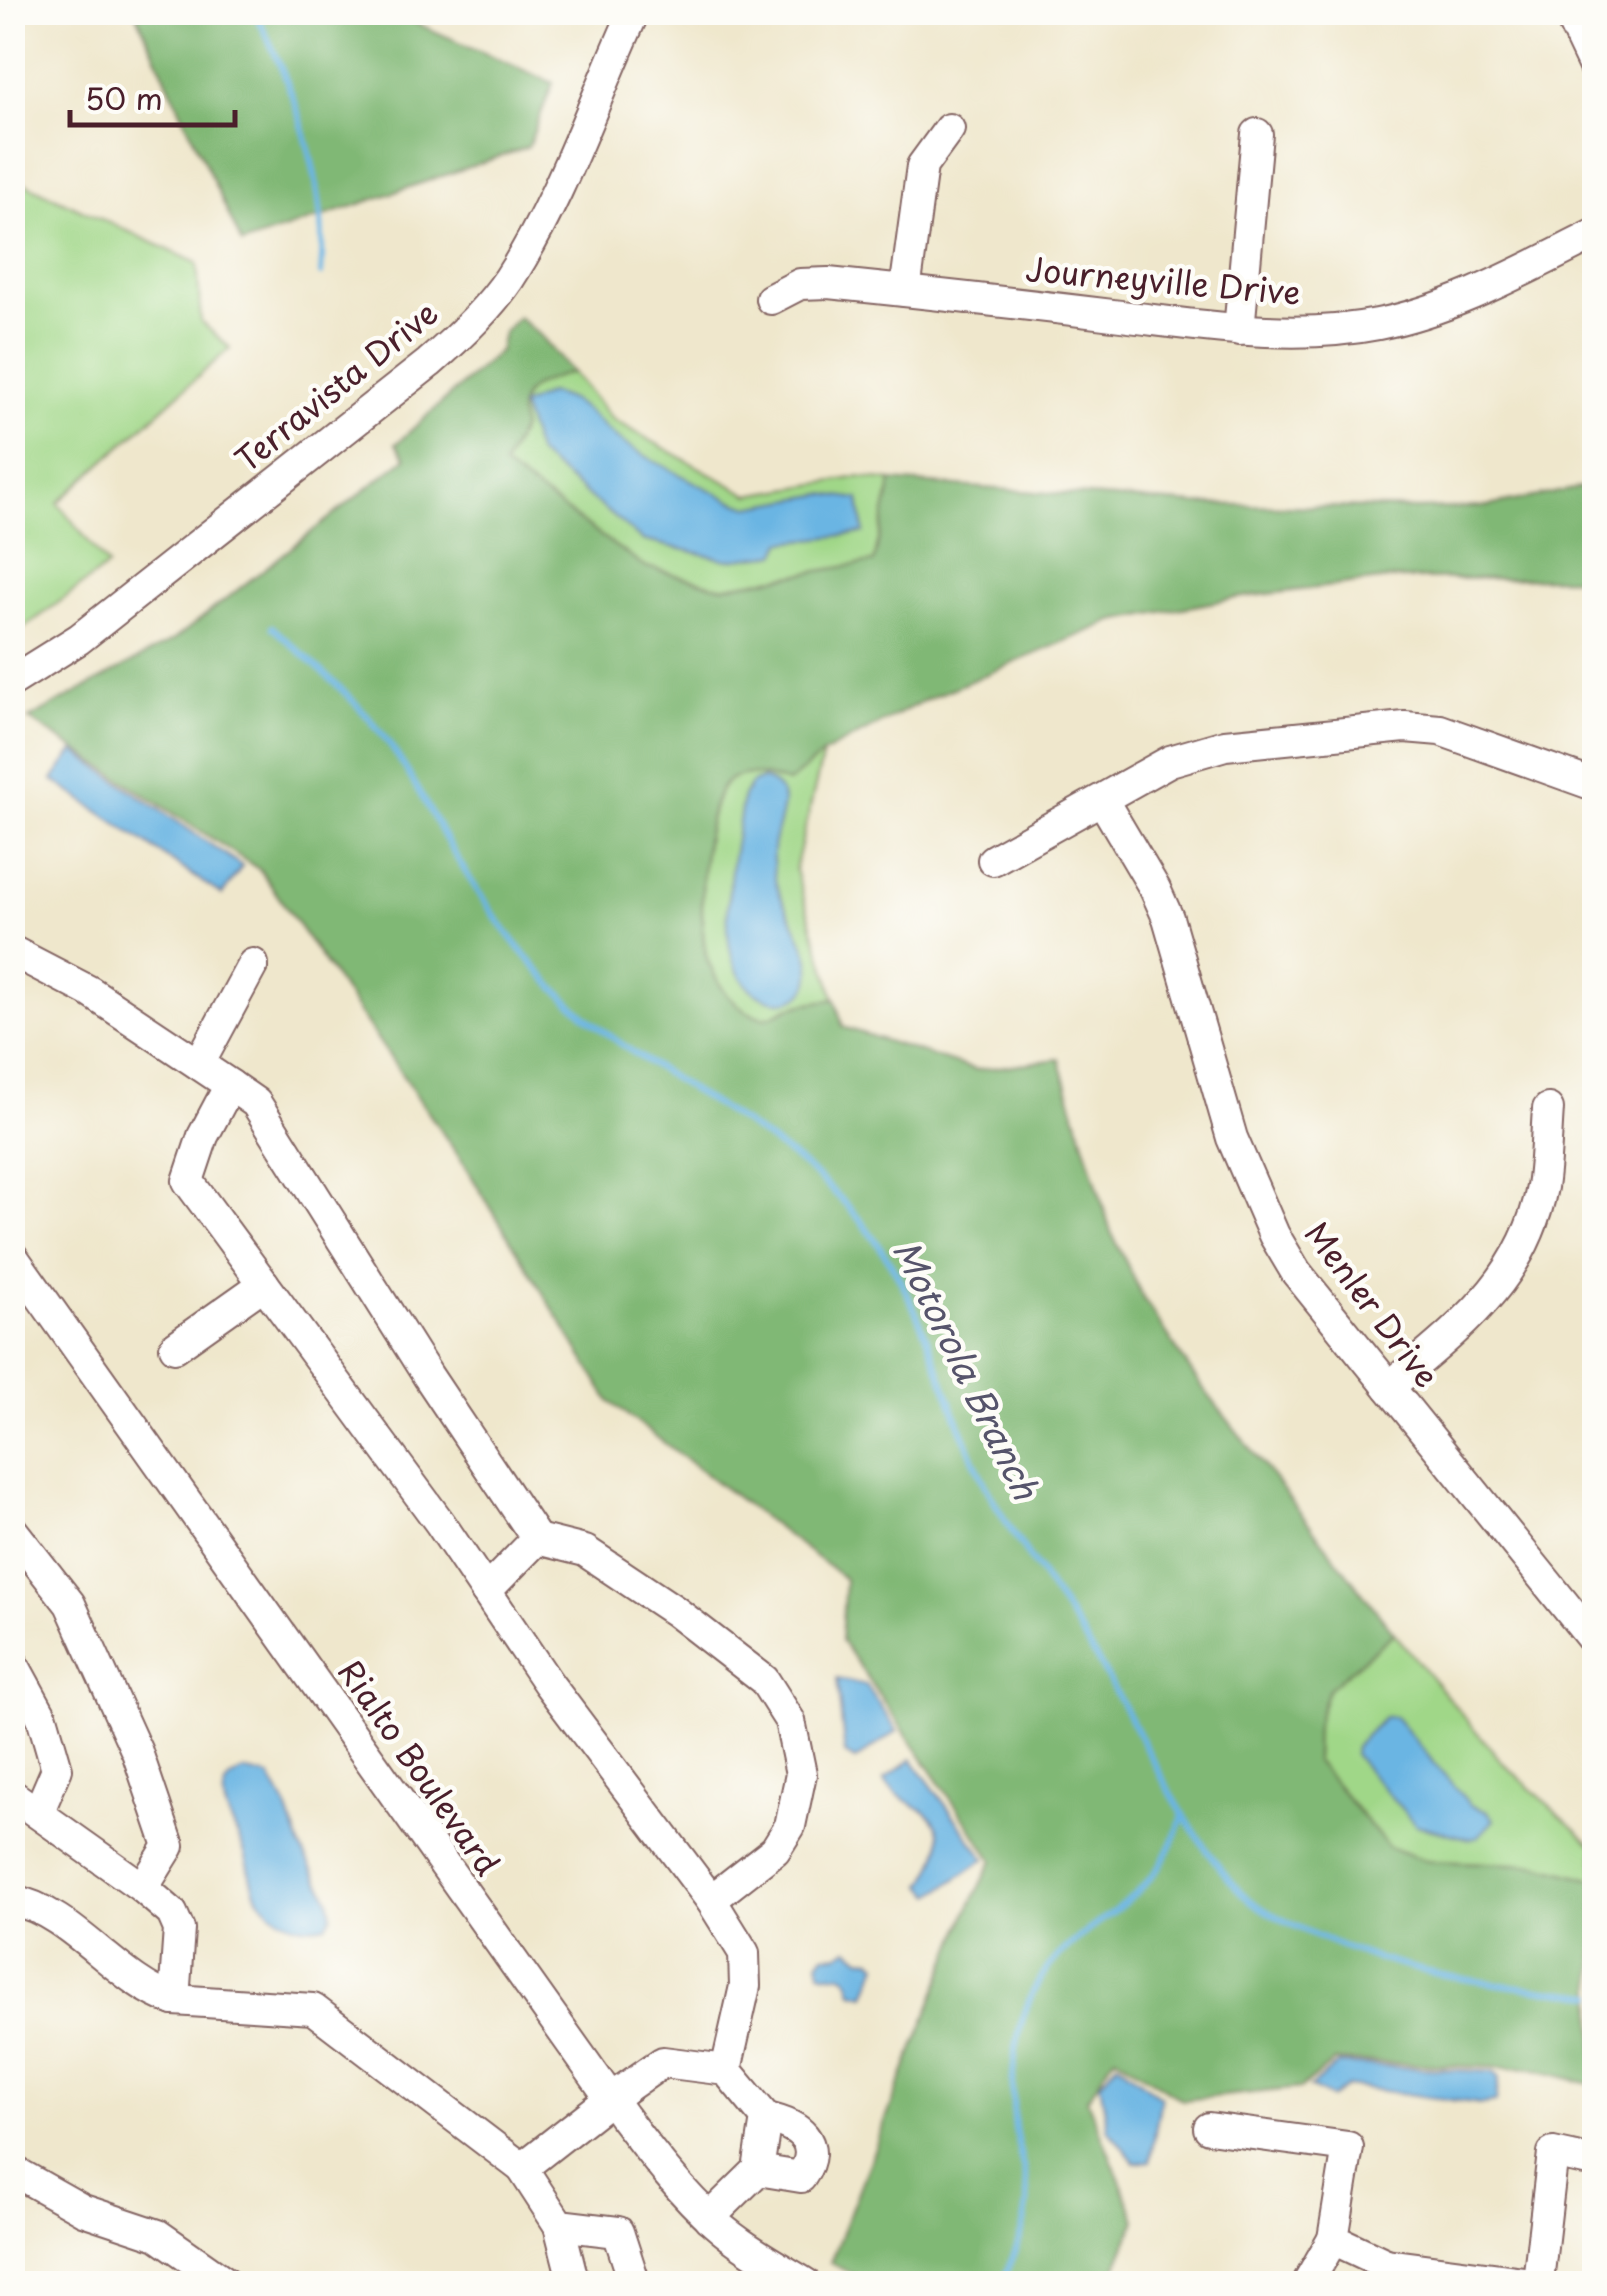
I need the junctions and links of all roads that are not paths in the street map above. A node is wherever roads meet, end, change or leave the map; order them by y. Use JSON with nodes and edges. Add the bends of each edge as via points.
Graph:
{"nodes":[{"id":1,"x":634,"y":12,"type":"edge"},
{"id":2,"x":1568,"y":12,"type":"edge"},
{"id":3,"x":1594,"y":67,"type":"edge"},
{"id":4,"x":949,"y":129,"type":"dead end"},
{"id":5,"x":1257,"y":134,"type":"dead end"},
{"id":6,"x":1594,"y":236,"type":"edge"},
{"id":7,"x":904,"y":290,"type":"junction"},
{"id":8,"x":770,"y":299,"type":"dead end"},
{"id":9,"x":1239,"y":330,"type":"junction"},
{"id":10,"x":12,"y":681,"type":"edge"},
{"id":11,"x":1594,"y":785,"type":"edge"},
{"id":12,"x":1103,"y":801,"type":"junction"},
{"id":13,"x":994,"y":860,"type":"dead end"},
{"id":14,"x":12,"y":951,"type":"edge"},
{"id":15,"x":253,"y":964,"type":"dead end"},
{"id":16,"x":198,"y":1064,"type":"junction"},
{"id":17,"x":230,"y":1085,"type":"junction"},
{"id":18,"x":1548,"y":1109,"type":"dead end"},
{"id":19,"x":12,"y":1256,"type":"edge"},
{"id":20,"x":264,"y":1284,"type":"junction"},
{"id":21,"x":175,"y":1348,"type":"dead end"},
{"id":22,"x":1389,"y":1387,"type":"junction"},
{"id":23,"x":12,"y":1530,"type":"edge"},
{"id":24,"x":536,"y":1539,"type":"junction"},
{"id":25,"x":486,"y":1592,"type":"junction"},
{"id":26,"x":1584,"y":1608,"type":"edge"},
{"id":27,"x":1594,"y":1641,"type":"edge"},
{"id":28,"x":12,"y":1662,"type":"edge"},
{"id":29,"x":25,"y":1804,"type":"edge"},
{"id":30,"x":143,"y":1888,"type":"junction"},
{"id":31,"x":12,"y":1900,"type":"edge"},
{"id":32,"x":711,"y":1900,"type":"junction"},
{"id":33,"x":174,"y":2000,"type":"junction"},
{"id":34,"x":726,"y":2070,"type":"junction"},
{"id":35,"x":610,"y":2099,"type":"junction"},
{"id":36,"x":766,"y":2118,"type":"junction"},
{"id":37,"x":1208,"y":2128,"type":"dead end"},
{"id":38,"x":1594,"y":2162,"type":"edge"},
{"id":39,"x":522,"y":2168,"type":"junction"},
{"id":40,"x":12,"y":2170,"type":"edge"},
{"id":41,"x":758,"y":2170,"type":"junction"},
{"id":42,"x":709,"y":2218,"type":"junction"},
{"id":43,"x":558,"y":2225,"type":"junction"},
{"id":44,"x":1333,"y":2239,"type":"junction"},
{"id":45,"x":1383,"y":2274,"type":"edge"},
{"id":46,"x":228,"y":2284,"type":"edge"},
{"id":47,"x":574,"y":2284,"type":"edge"},
{"id":48,"x":635,"y":2284,"type":"edge"},
{"id":49,"x":806,"y":2284,"type":"edge"},
{"id":50,"x":1307,"y":2284,"type":"edge"}],
"edges":[{"from":1,"to":10,"type":"street","name":"Terravista Drive","via":[[525,251],[462,332],[79,639]]},
{"from":2,"to":3,"type":"street"},
{"from":4,"to":7,"type":"street","via":[[922,166]]},
{"from":5,"to":9,"type":"street"},
{"from":6,"to":9,"type":"street","name":"Journeyville Drive","via":[[1408,317],[1328,331]]},
{"from":7,"to":8,"type":"street","name":"Journeyville Drive","via":[[800,284]]},
{"from":7,"to":9,"type":"street","name":"Journeyville Drive"},
{"from":11,"to":12,"type":"street","via":[[1440,730],[1405,726],[1196,752]]},
{"from":12,"to":13,"type":"street"},
{"from":12,"to":22,"type":"street","name":"Menler Drive","via":[[1168,918],[1232,1138],[1274,1234],[1296,1272]]},
{"from":14,"to":16,"type":"street","via":[[89,991]]},
{"from":15,"to":16,"type":"street"},
{"from":16,"to":17,"type":"street"},
{"from":17,"to":20,"type":"street","via":[[188,1181]]},
{"from":17,"to":24,"type":"street","via":[[256,1103]]},
{"from":18,"to":22,"type":"street","via":[[1542,1188],[1511,1266],[1476,1314]]},
{"from":19,"to":35,"type":"street","name":"Rialto Boulevard"},
{"from":20,"to":21,"type":"street"},
{"from":20,"to":25,"type":"street"},
{"from":22,"to":26,"type":"street","name":"Menler Drive"},
{"from":23,"to":30,"type":"street","via":[[70,1604],[137,1752],[169,1846]]},
{"from":24,"to":25,"type":"street"},
{"from":24,"to":32,"type":"street","via":[[585,1551],[676,1611],[764,1680],[790,1721],[801,1774],[790,1826],[775,1850]]},
{"from":25,"to":32,"type":"street"},
{"from":26,"to":27,"type":"street","name":"Menler Drive"},
{"from":28,"to":29,"type":"street","via":[[42,1717],[57,1769]]},
{"from":29,"to":30,"type":"street"},
{"from":30,"to":33,"type":"street","via":[[172,1913],[179,1929]]},
{"from":31,"to":33,"type":"street","via":[[34,1904]]},
{"from":32,"to":34,"type":"street","via":[[744,1953],[745,1986]]},
{"from":33,"to":39,"type":"street","via":[[313,2009]]},
{"from":34,"to":35,"type":"street","via":[[663,2062]]},
{"from":34,"to":36,"type":"street"},
{"from":35,"to":39,"type":"street"},
{"from":35,"to":42,"type":"street","name":"Rialto Boulevard"},
{"from":36,"to":41,"type":"street"},
{"from":36,"to":41,"type":"street","via":[[804,2134],[810,2154],[802,2177]]},
{"from":37,"to":44,"type":"street","via":[[1348,2147]]},
{"from":38,"to":45,"type":"street","via":[[1553,2154],[1538,2281]]},
{"from":39,"to":43,"type":"street"},
{"from":40,"to":46,"type":"street","via":[[83,2210],[158,2234]]},
{"from":41,"to":42,"type":"street"},
{"from":42,"to":49,"type":"street","name":"Rialto Boulevard"},
{"from":43,"to":47,"type":"street"},
{"from":43,"to":48,"type":"street","via":[[618,2232]]},
{"from":44,"to":45,"type":"street"},
{"from":44,"to":50,"type":"street"}]}
